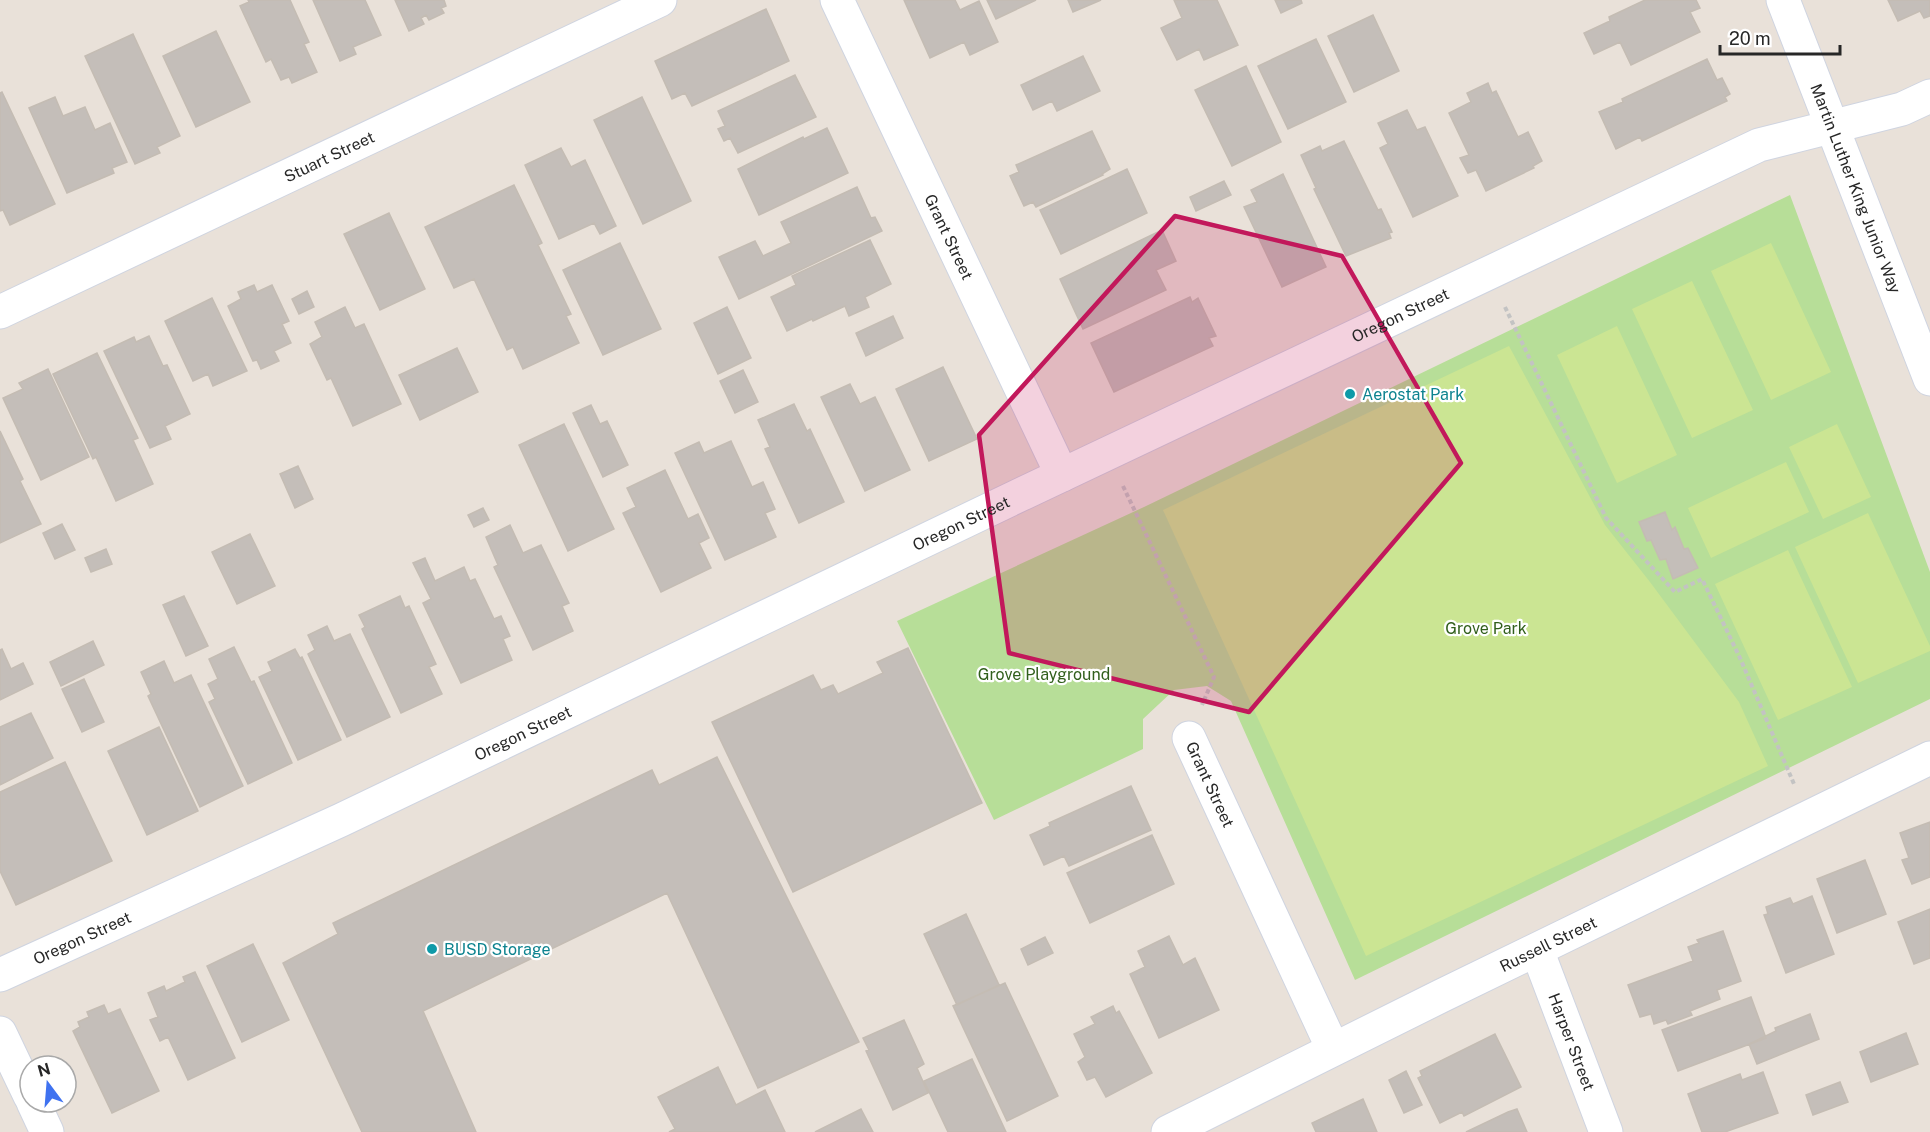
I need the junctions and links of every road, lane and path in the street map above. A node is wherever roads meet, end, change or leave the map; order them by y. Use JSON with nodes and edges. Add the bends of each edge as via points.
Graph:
{"nodes":[{"id":1,"x":660,"y":0,"type":"edge"},
{"id":2,"x":837,"y":0,"type":"edge"},
{"id":3,"x":1783,"y":0,"type":"edge"},
{"id":4,"x":1930,"y":96,"type":"edge"},
{"id":5,"x":1832,"y":127,"type":"junction"},
{"id":6,"x":1489,"y":274,"type":"junction"},
{"id":7,"x":0,"y":312,"type":"edge"},
{"id":8,"x":1930,"y":379,"type":"edge"},
{"id":9,"x":1102,"y":456,"type":"junction"},
{"id":10,"x":1062,"y":475,"type":"junction"},
{"id":11,"x":1189,"y":738,"type":"joint"},
{"id":12,"x":1930,"y":758,"type":"edge"},
{"id":13,"x":1808,"y":817,"type":"junction"},
{"id":14,"x":1537,"y":950,"type":"junction"},
{"id":15,"x":0,"y":975,"type":"edge"},
{"id":16,"x":0,"y":1033,"type":"edge"},
{"id":17,"x":1334,"y":1049,"type":"junction"},
{"id":18,"x":18,"y":1071,"type":"edge"},
{"id":19,"x":39,"y":1114,"type":"edge"},
{"id":20,"x":47,"y":1132,"type":"edge"},
{"id":21,"x":1168,"y":1132,"type":"edge"},
{"id":22,"x":1606,"y":1132,"type":"edge"}],
"edges":[{"from":1,"to":7,"type":"street","name":"Stuart Street"},
{"from":2,"to":10,"type":"street","name":"Grant Street"},
{"from":3,"to":5,"type":"street","name":"Martin Luther King Junior Way"},
{"from":4,"to":5,"type":"street","name":"Oregon Street","via":[[1902,110]]},
{"from":5,"to":6,"type":"street","name":"Oregon Street","via":[[1759,145]]},
{"from":5,"to":8,"type":"street","name":"Martin Luther King Junior Way"},
{"from":6,"to":9,"type":"street","name":"Oregon Street"},
{"from":6,"to":13,"type":"path","via":[[1606,518],[1675,592],[1702,579]]},
{"from":9,"to":10,"type":"street","name":"Oregon Street"},
{"from":9,"to":11,"type":"path","name":"Grant Street","via":[[1126,490],[1214,677]]},
{"from":10,"to":15,"type":"street","name":"Oregon Street","via":[[341,820]]},
{"from":11,"to":17,"type":"street","name":"Grant Street"},
{"from":12,"to":13,"type":"street","name":"Russell Street"},
{"from":13,"to":14,"type":"street","name":"Russell Street"},
{"from":14,"to":17,"type":"street","name":"Russell Street"},
{"from":14,"to":22,"type":"street","name":"Harper Street"},
{"from":16,"to":18,"type":"street"},
{"from":17,"to":21,"type":"street","name":"Russell Street"},
{"from":19,"to":20,"type":"street"}]}
